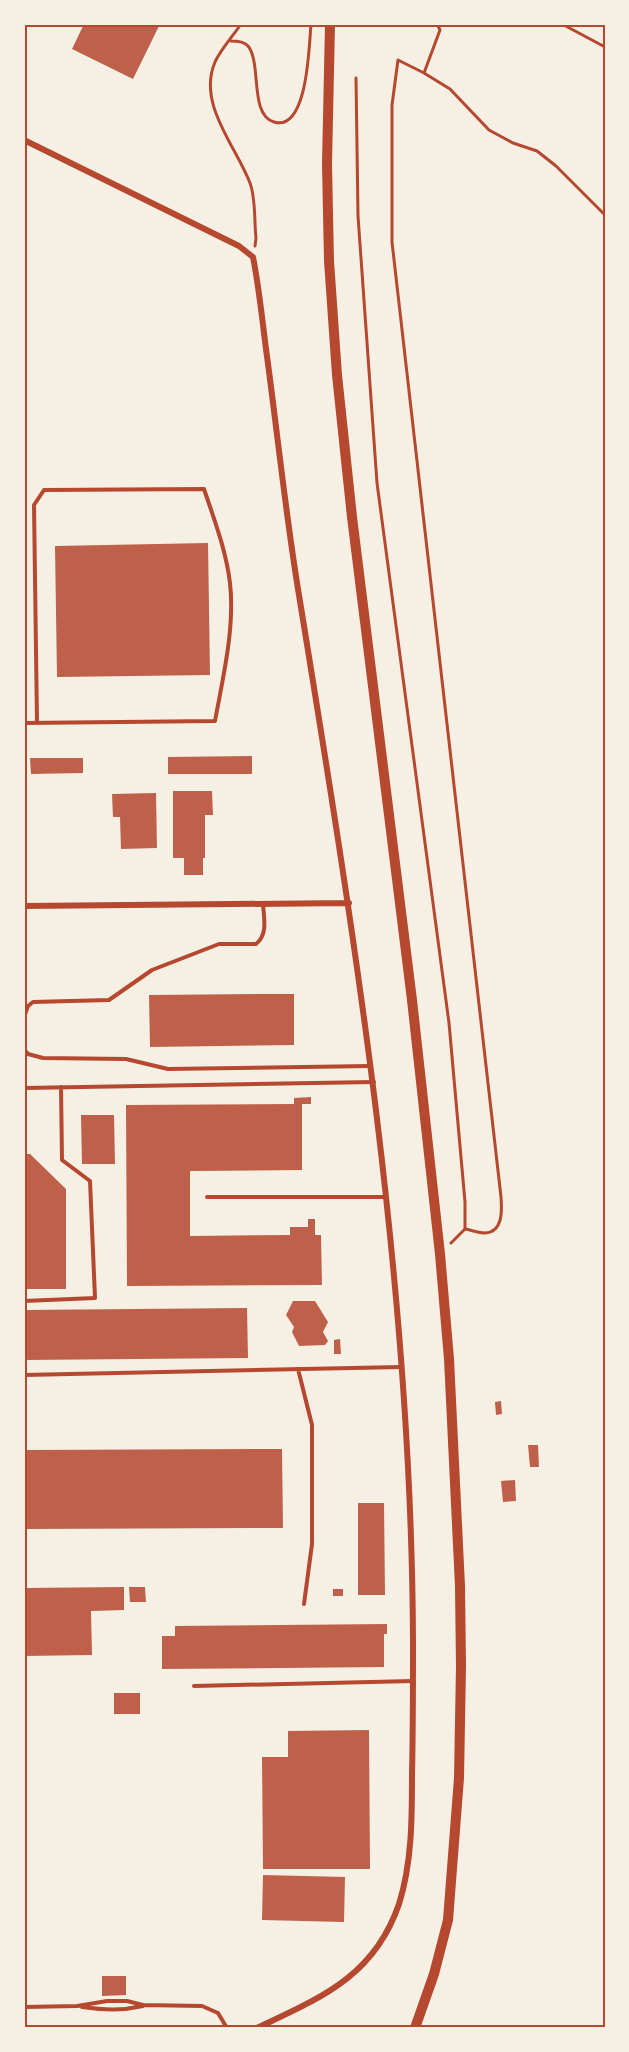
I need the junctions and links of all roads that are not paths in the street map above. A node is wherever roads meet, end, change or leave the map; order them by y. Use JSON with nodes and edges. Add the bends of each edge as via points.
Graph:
{"nodes":[{"id":1,"x":330,"y":24,"type":"edge"},
{"id":2,"x":24,"y":140,"type":"edge"},
{"id":3,"x":37,"y":722,"type":"junction"},
{"id":4,"x":24,"y":723,"type":"edge"},
{"id":5,"x":349,"y":903,"type":"junction"},
{"id":6,"x":263,"y":904,"type":"junction"},
{"id":7,"x":24,"y":906,"type":"edge"},
{"id":8,"x":24,"y":1017,"type":"edge"},
{"id":9,"x":24,"y":1049,"type":"edge"},
{"id":10,"x":371,"y":1066,"type":"junction"},
{"id":11,"x":374,"y":1082,"type":"junction"},
{"id":12,"x":61,"y":1087,"type":"junction"},
{"id":13,"x":24,"y":1088,"type":"edge"},
{"id":14,"x":207,"y":1197,"type":"dead end"},
{"id":15,"x":387,"y":1197,"type":"junction"},
{"id":16,"x":24,"y":1301,"type":"edge"},
{"id":17,"x":402,"y":1367,"type":"junction"},
{"id":18,"x":298,"y":1369,"type":"junction"},
{"id":19,"x":24,"y":1375,"type":"edge"},
{"id":20,"x":304,"y":1604,"type":"dead end"},
{"id":21,"x":413,"y":1681,"type":"junction"},
{"id":22,"x":194,"y":1686,"type":"dead end"},
{"id":23,"x":143,"y":2005,"type":"junction"},
{"id":24,"x":77,"y":2006,"type":"junction"},
{"id":25,"x":24,"y":2007,"type":"edge"},
{"id":26,"x":227,"y":2028,"type":"edge"},
{"id":27,"x":257,"y":2028,"type":"edge"},
{"id":28,"x":415,"y":2028,"type":"edge"}],
"edges":[{"from":1,"to":28,"type":"main road","via":[[327,164],[337,375],[440,1254],[460,1586],[459,1778],[447,1920]]},
{"from":2,"to":5,"type":"street","via":[[239,246],[254,257],[296,576]]},
{"from":3,"to":3,"type":"lane","via":[[215,721],[229,640],[230,584],[220,534],[204,489],[44,490],[33,505]]},
{"from":3,"to":4,"type":"lane"},
{"from":5,"to":6,"type":"street"},
{"from":5,"to":10,"type":"street"},
{"from":6,"to":7,"type":"street"},
{"from":6,"to":8,"type":"lane","via":[[264,931],[256,944],[219,944],[152,970],[109,1000],[33,1002]]},
{"from":9,"to":10,"type":"lane","via":[[34,1057],[126,1059],[168,1069]]},
{"from":10,"to":11,"type":"street"},
{"from":11,"to":12,"type":"lane"},
{"from":11,"to":15,"type":"street"},
{"from":12,"to":13,"type":"lane"},
{"from":12,"to":16,"type":"lane","via":[[62,1160],[90,1181],[95,1298]]},
{"from":14,"to":15,"type":"lane"},
{"from":15,"to":17,"type":"street"},
{"from":17,"to":18,"type":"lane"},
{"from":17,"to":21,"type":"street"},
{"from":18,"to":19,"type":"lane"},
{"from":18,"to":20,"type":"lane","via":[[312,1425],[312,1544]]},
{"from":21,"to":22,"type":"lane"},
{"from":21,"to":27,"type":"street","via":[[412,1818],[408,1864],[398,1905],[381,1941],[356,1973],[322,1997]]},
{"from":23,"to":24,"type":"lane","via":[[106,2001]]},
{"from":23,"to":24,"type":"lane","via":[[127,2010]]},
{"from":23,"to":26,"type":"lane","via":[[202,2006],[218,2013]]},
{"from":24,"to":25,"type":"lane"}]}
